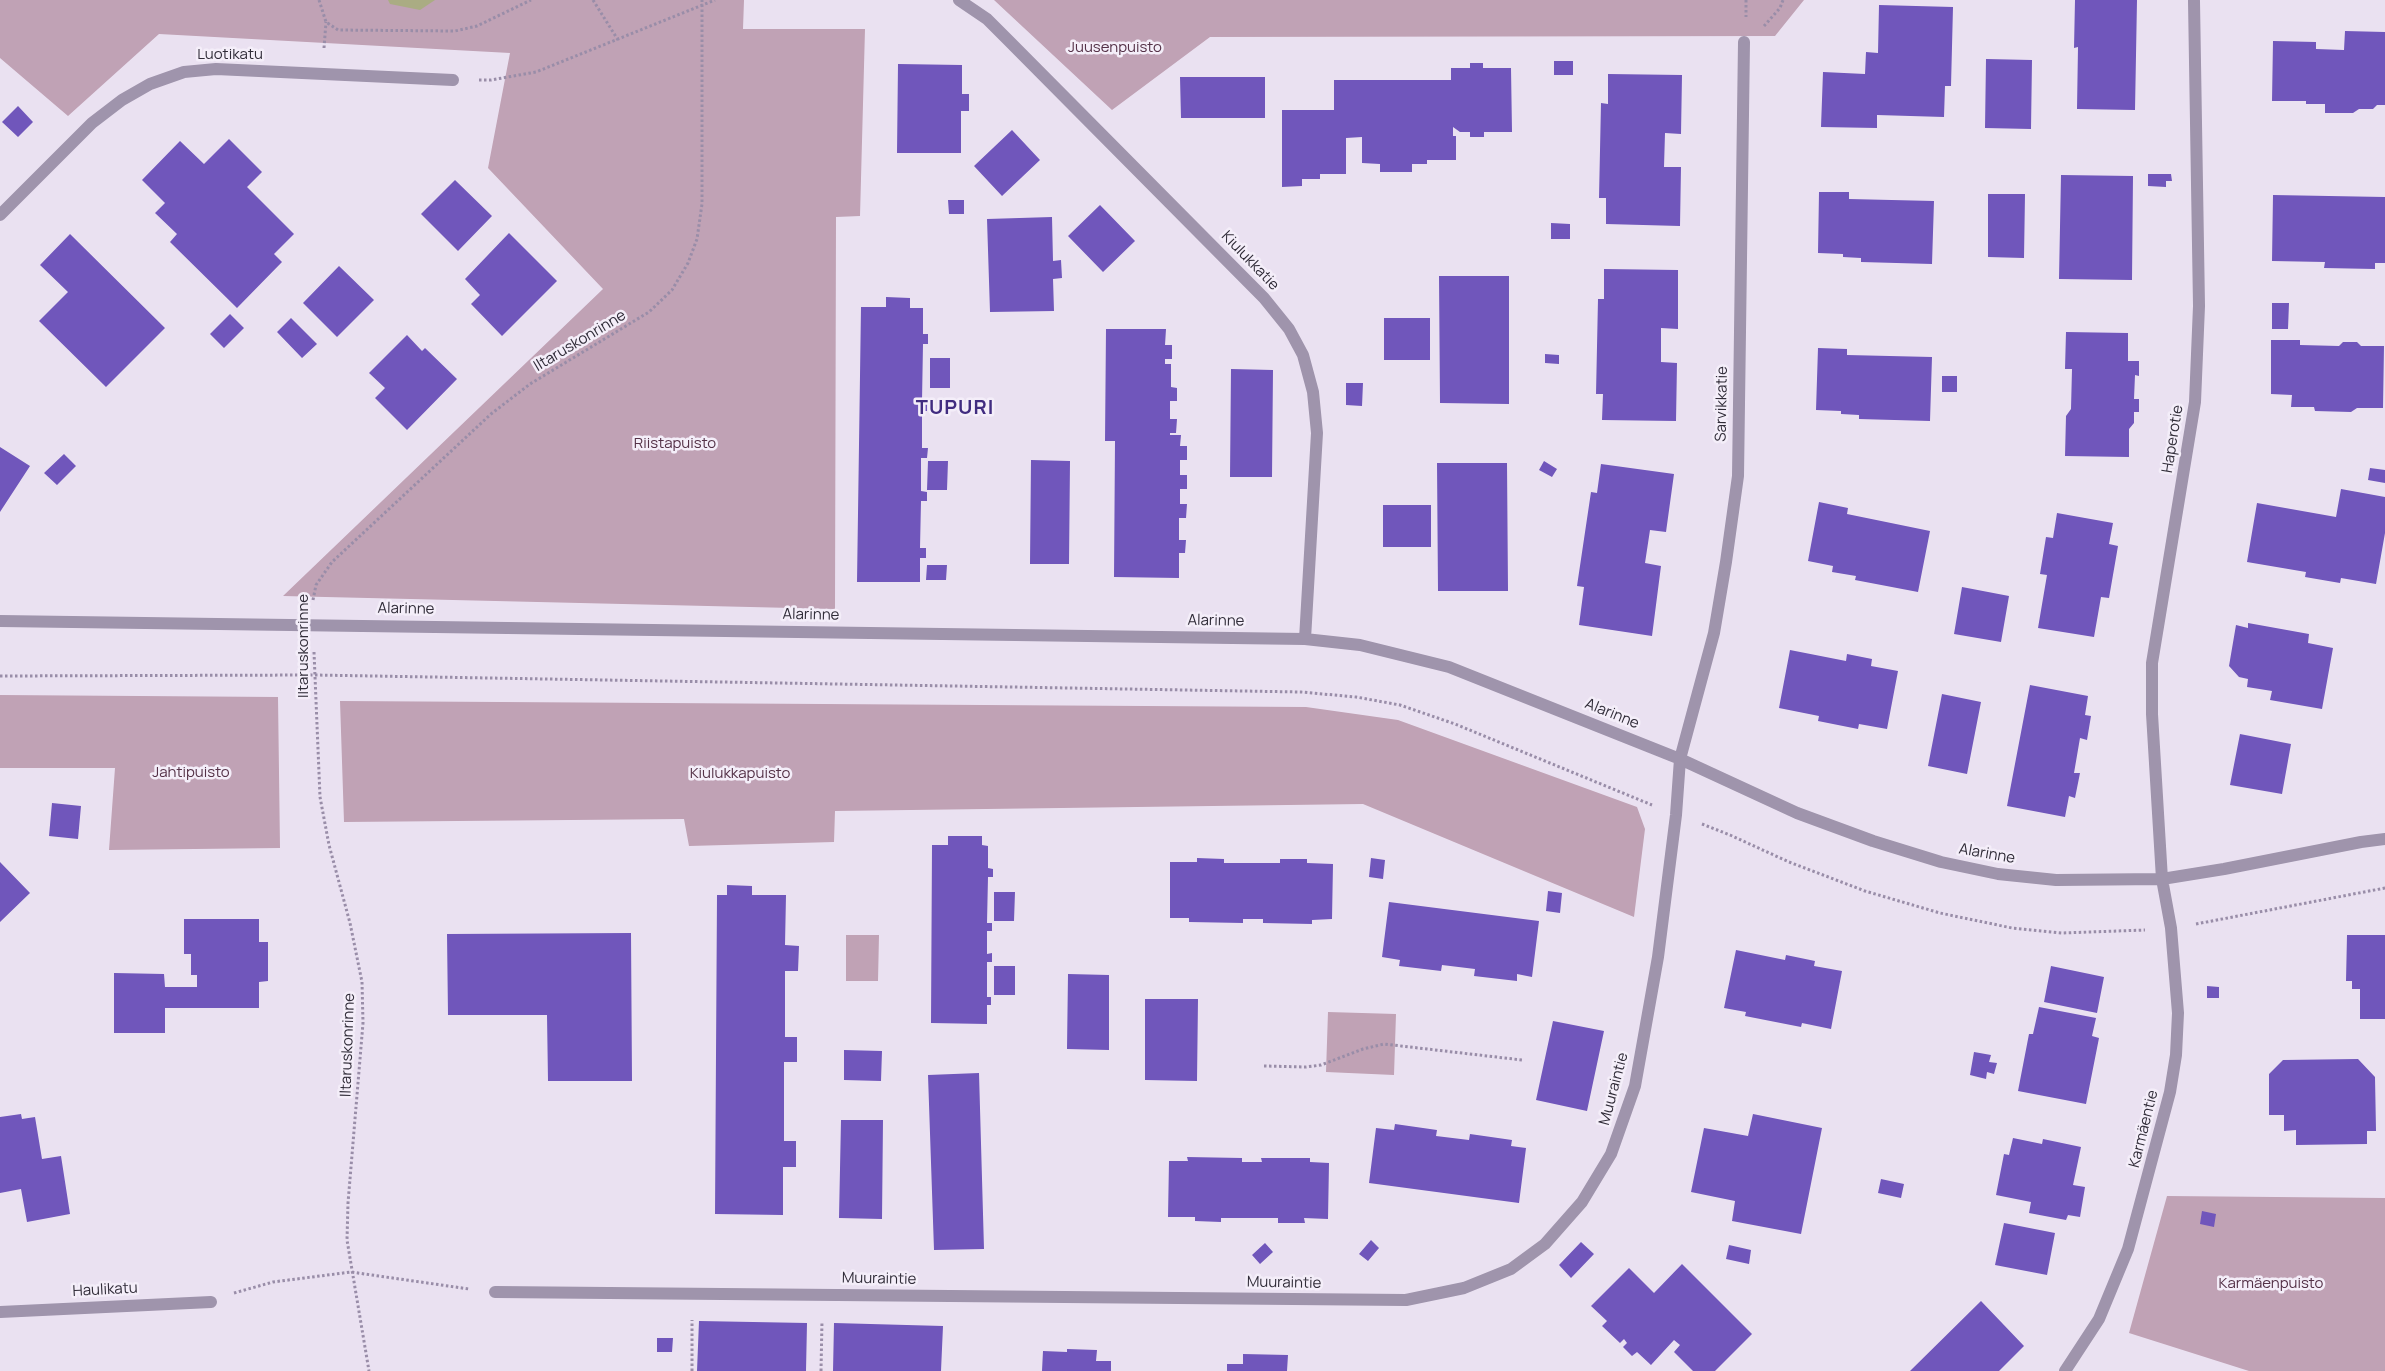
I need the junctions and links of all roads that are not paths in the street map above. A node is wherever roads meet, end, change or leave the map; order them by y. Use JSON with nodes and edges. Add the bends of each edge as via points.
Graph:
{"nodes":[{"id":1,"x":959,"y":0,"type":"edge"},
{"id":2,"x":2194,"y":2,"type":"dead end"},
{"id":3,"x":1744,"y":42,"type":"road end"},
{"id":4,"x":453,"y":80,"type":"road end"},
{"id":5,"x":0,"y":216,"type":"edge"},
{"id":6,"x":0,"y":621,"type":"edge"},
{"id":7,"x":1305,"y":639,"type":"junction"},
{"id":8,"x":1680,"y":759,"type":"junction"},
{"id":9,"x":2385,"y":839,"type":"edge"},
{"id":10,"x":2162,"y":879,"type":"junction"},
{"id":11,"x":495,"y":1292,"type":"road end"},
{"id":12,"x":211,"y":1302,"type":"road end"},
{"id":13,"x":0,"y":1312,"type":"edge"},
{"id":14,"x":2065,"y":1371,"type":"edge"}],
"edges":[{"from":1,"to":7,"type":"street","name":"Kiulukkatie","via":[[1004,35],[1264,298],[1289,329],[1303,356],[1313,392],[1317,433]]},
{"from":2,"to":10,"type":"street","name":"Haperotie","via":[[2199,306],[2195,402],[2152,663]]},
{"from":3,"to":8,"type":"street","name":"Sarvikkatie","via":[[1738,476],[1714,633]]},
{"from":4,"to":5,"type":"street","name":"Luotikatu","via":[[216,69],[184,72],[150,84],[92,123]]},
{"from":6,"to":7,"type":"street","name":"Alarinne"},
{"from":7,"to":8,"type":"street","name":"Alarinne","via":[[1360,645],[1449,667]]},
{"from":8,"to":10,"type":"street","name":"Alarinne","via":[[1797,813],[1940,862],[1998,874],[2056,880]]},
{"from":8,"to":11,"type":"street","name":"Muuraintie","via":[[1658,957],[1635,1086],[1612,1154],[1582,1202],[1544,1244],[1510,1269],[1464,1288],[1406,1300]]},
{"from":9,"to":10,"type":"street","name":"Alarinne"},
{"from":10,"to":14,"type":"street","name":"Karmäentie","via":[[2171,928],[2178,1013],[2170,1092],[2128,1249],[2099,1319]]},
{"from":12,"to":13,"type":"street","name":"Haulikatu"}]}
